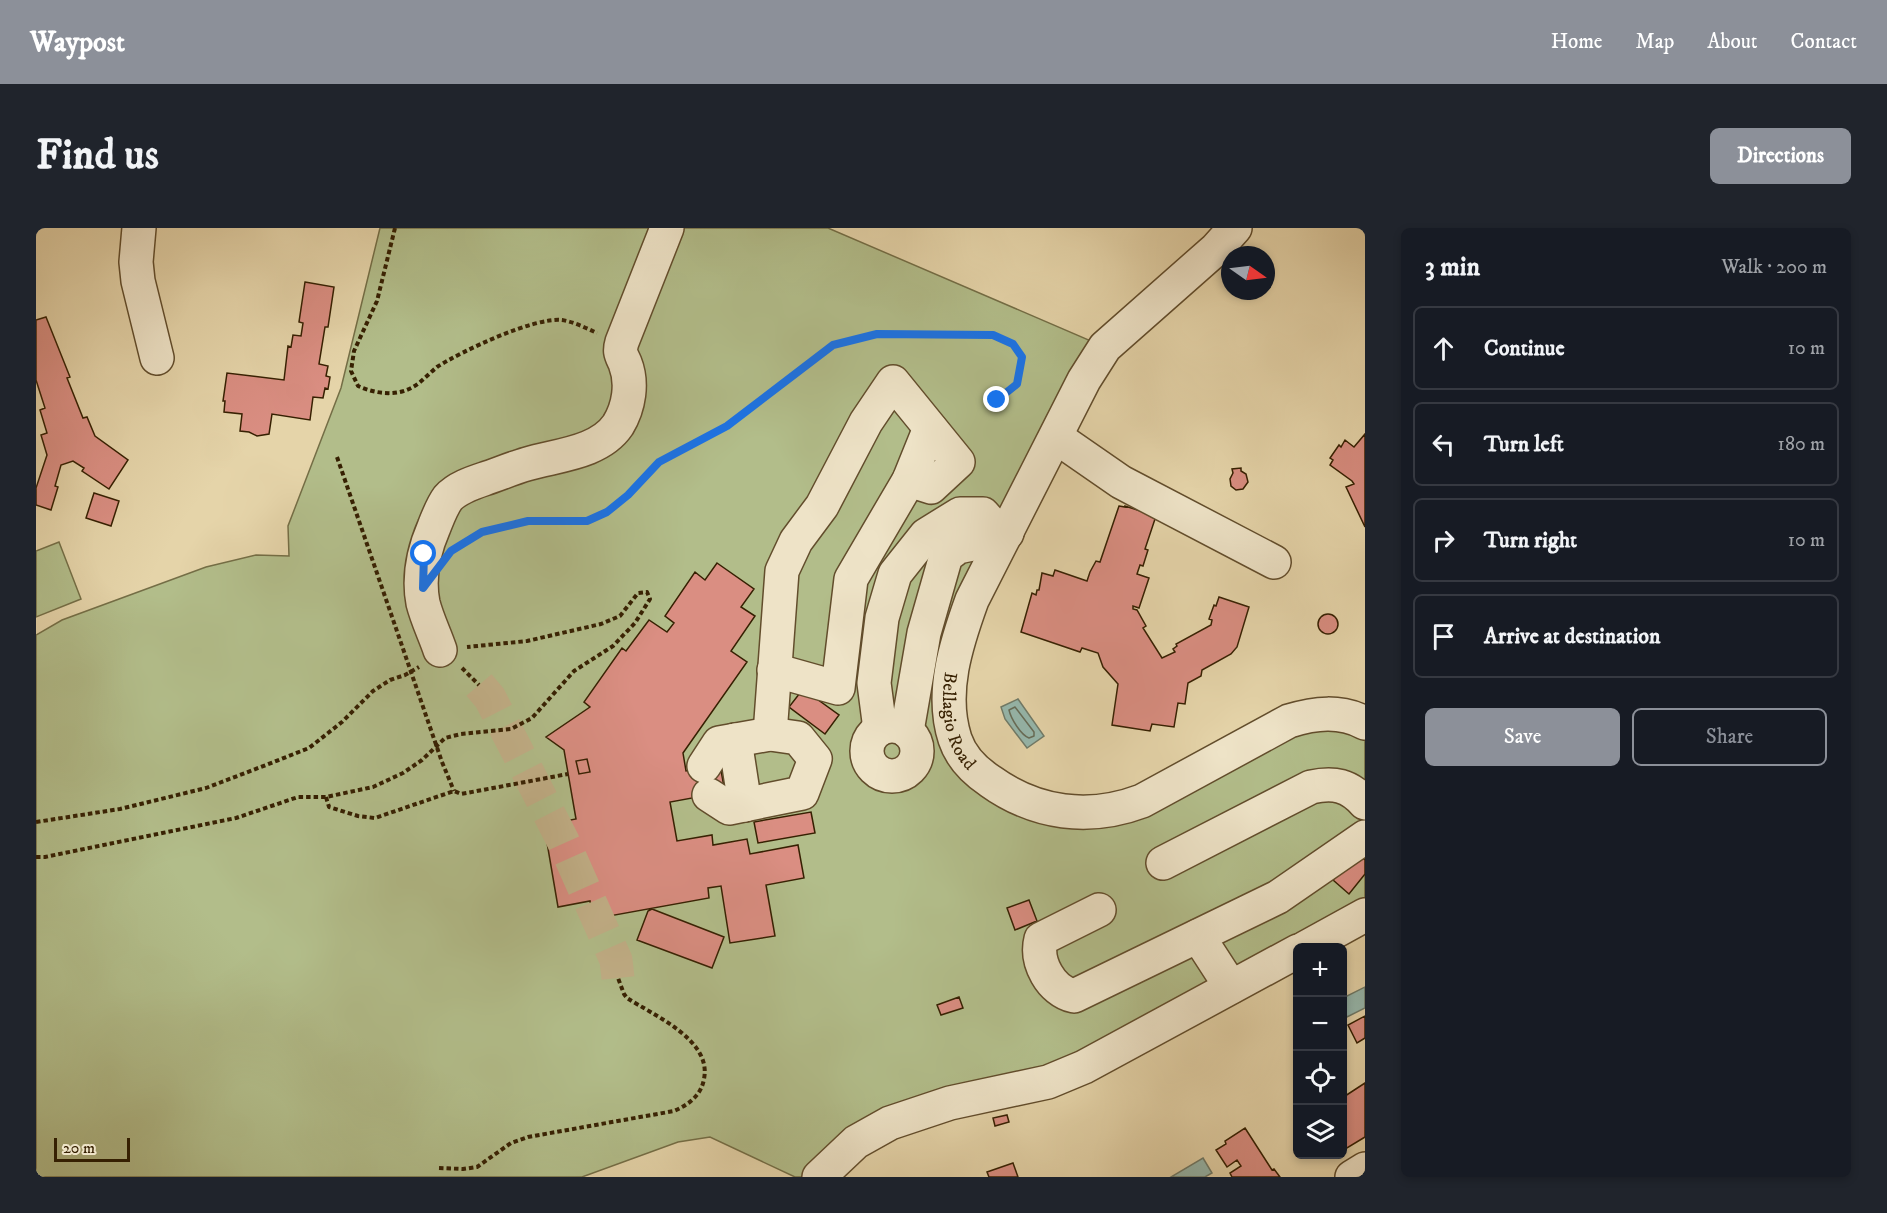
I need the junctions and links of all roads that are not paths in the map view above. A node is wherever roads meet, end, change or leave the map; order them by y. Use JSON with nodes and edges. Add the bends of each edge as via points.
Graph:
{"nodes":[{"id":1,"x":140,"y":228,"type":"edge"},
{"id":2,"x":667,"y":228,"type":"edge"},
{"id":3,"x":1235,"y":228,"type":"edge"},
{"id":4,"x":157,"y":358,"type":"dead end"},
{"id":5,"x":1056,"y":437,"type":"junction"},
{"id":6,"x":1002,"y":531,"type":"junction"},
{"id":7,"x":943,"y":540,"type":"junction"},
{"id":8,"x":1274,"y":562,"type":"dead end"},
{"id":9,"x":882,"y":625,"type":"junction"},
{"id":10,"x":924,"y":633,"type":"junction"},
{"id":11,"x":440,"y":650,"type":"road end"},
{"id":12,"x":774,"y":670,"type":"junction"},
{"id":13,"x":1365,"y":723,"type":"edge"},
{"id":14,"x":771,"y":734,"type":"junction"},
{"id":15,"x":885,"y":737,"type":"junction"},
{"id":16,"x":735,"y":740,"type":"junction"},
{"id":17,"x":815,"y":759,"type":"junction"},
{"id":18,"x":1365,"y":803,"type":"edge"},
{"id":19,"x":745,"y":804,"type":"junction"},
{"id":20,"x":1365,"y":837,"type":"edge"},
{"id":21,"x":1163,"y":863,"type":"dead end"},
{"id":22,"x":1099,"y":910,"type":"dead end"},
{"id":23,"x":1365,"y":915,"type":"edge"},
{"id":24,"x":1198,"y":936,"type":"junction"},
{"id":25,"x":1314,"y":943,"type":"edge"},
{"id":26,"x":1293,"y":954,"type":"edge"},
{"id":27,"x":1231,"y":987,"type":"junction"},
{"id":28,"x":1365,"y":1168,"type":"edge"},
{"id":29,"x":819,"y":1177,"type":"edge"},
{"id":30,"x":1352,"y":1177,"type":"edge"}],
"edges":[{"from":1,"to":4,"type":"street","via":[[138,281]]},
{"from":2,"to":11,"type":"street","via":[[622,342],[620,353],[628,377],[627,401],[616,427],[588,448],[466,486],[445,503],[424,554],[422,574],[423,602]]},
{"from":3,"to":5,"type":"street","name":"Bellagio Road","via":[[1105,347]]},
{"from":5,"to":6,"type":"street","name":"Bellagio Road"},
{"from":5,"to":8,"type":"street","via":[[1121,482]]},
{"from":6,"to":7,"type":"street","via":[[982,542],[958,547]]},
{"from":6,"to":13,"type":"street","name":"Bellagio Road","via":[[962,627],[950,675],[956,740],[975,771],[1005,792],[1050,809],[1118,810],[1289,722],[1312,714],[1332,714]]},
{"from":7,"to":9,"type":"street","via":[[926,535],[895,574]]},
{"from":7,"to":10,"type":"street","via":[[946,556]]},
{"from":9,"to":10,"type":"street"},
{"from":9,"to":15,"type":"street","via":[[874,683]]},
{"from":10,"to":15,"type":"street"},
{"from":12,"to":12,"type":"street","via":[[782,571],[796,541],[822,506],[866,422],[893,382],[958,462],[931,487],[909,480],[851,579],[838,688]]},
{"from":12,"to":14,"type":"street"},
{"from":14,"to":16,"type":"street"},
{"from":14,"to":17,"type":"street","via":[[798,738]]},
{"from":15,"to":17,"type":"street"},
{"from":16,"to":19,"type":"street"},
{"from":16,"to":19,"type":"street","via":[[719,743],[706,780],[729,808]]},
{"from":17,"to":19,"type":"street","via":[[802,793]]},
{"from":18,"to":21,"type":"street","via":[[1346,788],[1329,783],[1311,787]]},
{"from":20,"to":24,"type":"street","via":[[1278,897]]},
{"from":22,"to":24,"type":"street","via":[[1041,939],[1038,952],[1052,984],[1065,994],[1074,996]]},
{"from":23,"to":25,"type":"street"},
{"from":24,"to":27,"type":"street"},
{"from":26,"to":27,"type":"street"},
{"from":27,"to":29,"type":"street","via":[[1048,1082],[950,1103],[890,1123],[856,1142]]},
{"from":28,"to":30,"type":"street"}]}
